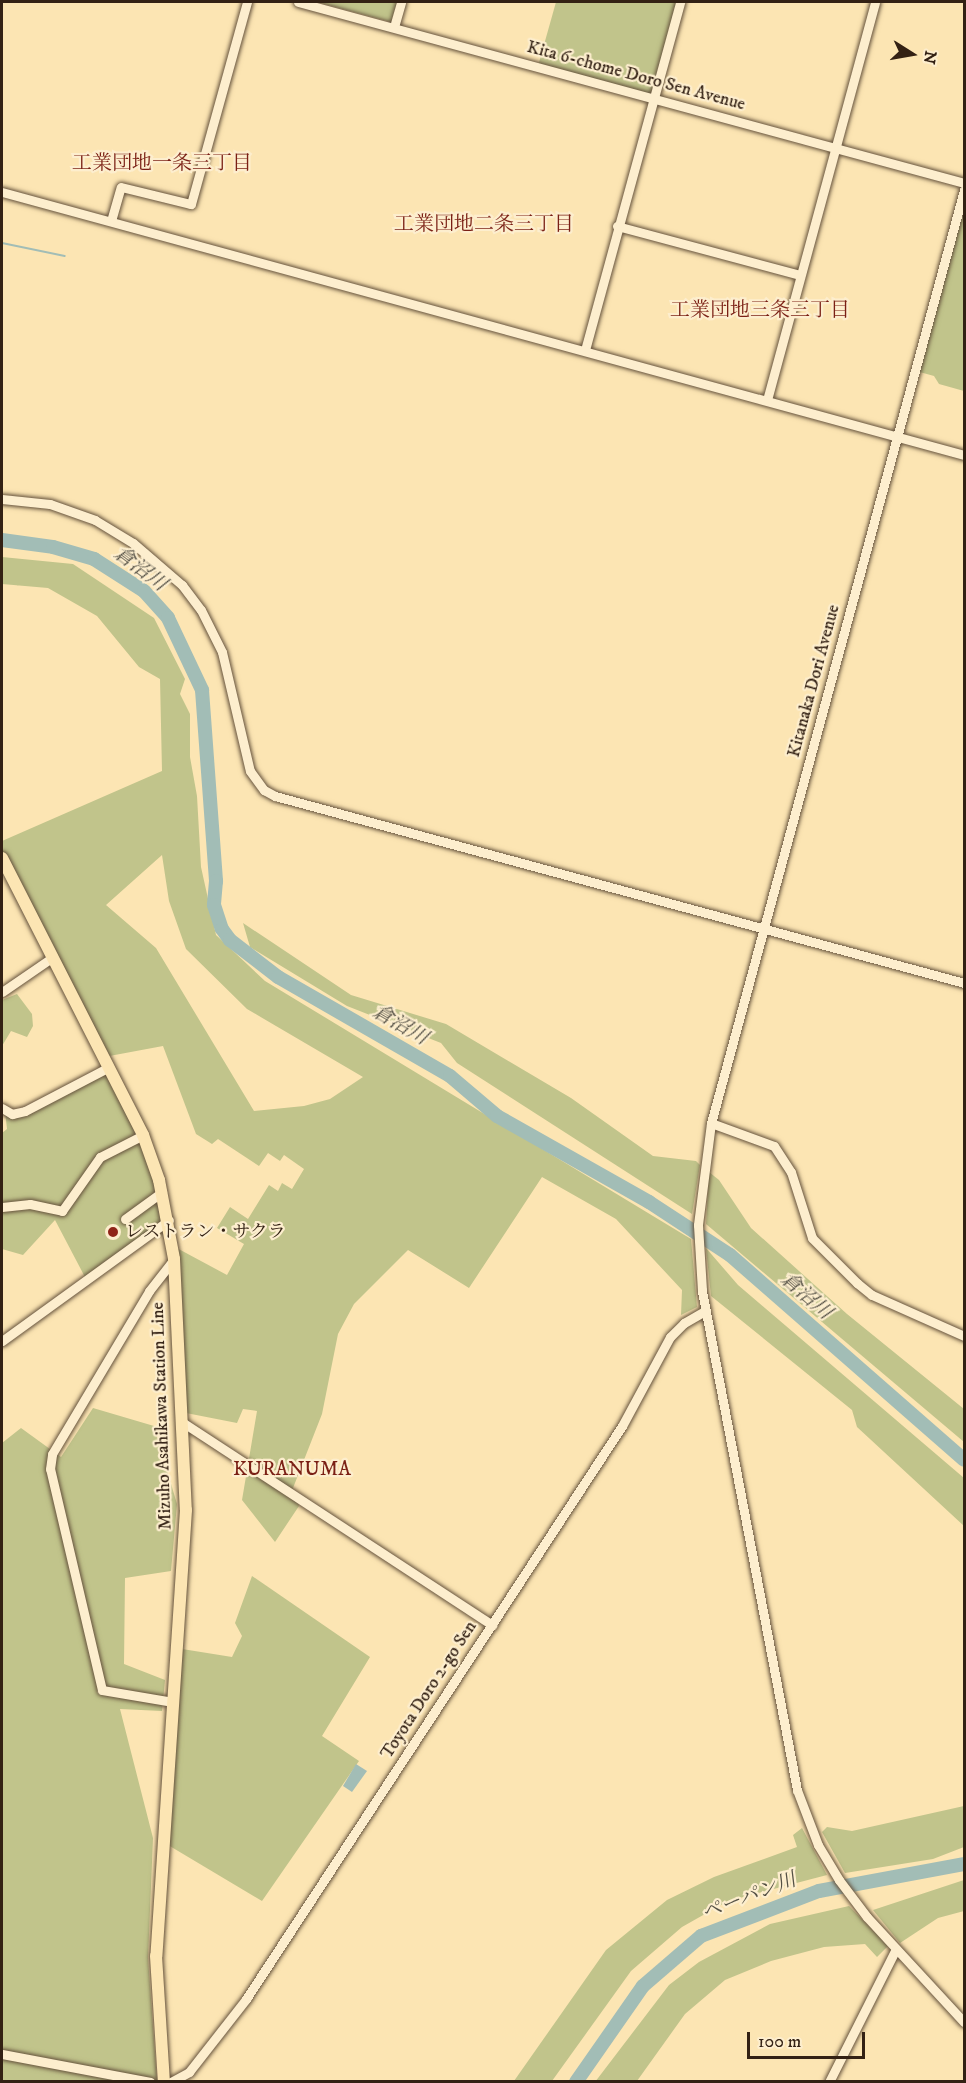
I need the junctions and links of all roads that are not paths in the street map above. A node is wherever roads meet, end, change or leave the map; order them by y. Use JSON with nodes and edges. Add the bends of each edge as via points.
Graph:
{"nodes":[{"id":1,"x":247,"y":2,"type":"edge"},
{"id":2,"x":298,"y":2,"type":"edge"},
{"id":3,"x":401,"y":2,"type":"edge"},
{"id":4,"x":680,"y":2,"type":"edge"},
{"id":5,"x":875,"y":2,"type":"edge"},
{"id":6,"x":394,"y":27,"type":"junction"},
{"id":7,"x":654,"y":97,"type":"junction"},
{"id":8,"x":836,"y":148,"type":"junction"},
{"id":9,"x":964,"y":183,"type":"edge"},
{"id":10,"x":964,"y":190,"type":"edge"},
{"id":11,"x":2,"y":192,"type":"edge"},
{"id":12,"x":111,"y":221,"type":"junction"},
{"id":13,"x":617,"y":226,"type":"junction"},
{"id":14,"x":800,"y":275,"type":"junction"},
{"id":15,"x":585,"y":350,"type":"junction"},
{"id":16,"x":767,"y":400,"type":"junction"},
{"id":17,"x":898,"y":437,"type":"junction"},
{"id":18,"x":964,"y":455,"type":"edge"},
{"id":19,"x":2,"y":499,"type":"edge"},
{"id":20,"x":3,"y":864,"type":"edge"},
{"id":21,"x":763,"y":928,"type":"junction"},
{"id":22,"x":53,"y":957,"type":"junction"},
{"id":23,"x":964,"y":983,"type":"edge"},
{"id":24,"x":2,"y":992,"type":"edge"},
{"id":25,"x":109,"y":1067,"type":"junction"},
{"id":26,"x":2,"y":1108,"type":"edge"},
{"id":27,"x":711,"y":1123,"type":"junction"},
{"id":28,"x":142,"y":1135,"type":"junction"},
{"id":29,"x":162,"y":1192,"type":"junction"},
{"id":30,"x":2,"y":1206,"type":"edge"},
{"id":31,"x":125,"y":1219,"type":"dead end"},
{"id":32,"x":169,"y":1220,"type":"junction"},
{"id":33,"x":174,"y":1259,"type":"junction"},
{"id":34,"x":705,"y":1311,"type":"junction"},
{"id":35,"x":964,"y":1336,"type":"edge"},
{"id":36,"x":2,"y":1341,"type":"edge"},
{"id":37,"x":182,"y":1422,"type":"junction"},
{"id":38,"x":492,"y":1625,"type":"junction"},
{"id":39,"x":173,"y":1702,"type":"junction"},
{"id":40,"x":896,"y":1949,"type":"junction"},
{"id":41,"x":964,"y":2022,"type":"edge"},
{"id":42,"x":2,"y":2054,"type":"edge"},
{"id":43,"x":150,"y":2082,"type":"edge"},
{"id":44,"x":164,"y":2082,"type":"edge"},
{"id":45,"x":171,"y":2082,"type":"edge"},
{"id":46,"x":829,"y":2082,"type":"edge"}],
"edges":[{"from":1,"to":12,"type":"street","via":[[191,204],[121,187]]},
{"from":2,"to":6,"type":"street","name":"Kita 6-chome Doro Sen Avenue"},
{"from":3,"to":6,"type":"street"},
{"from":4,"to":7,"type":"street"},
{"from":5,"to":8,"type":"street"},
{"from":6,"to":7,"type":"street","name":"Kita 6-chome Doro Sen Avenue"},
{"from":7,"to":8,"type":"street","name":"Kita 6-chome Doro Sen Avenue"},
{"from":7,"to":13,"type":"street"},
{"from":8,"to":9,"type":"street","name":"Kita 6-chome Doro Sen Avenue"},
{"from":8,"to":14,"type":"street"},
{"from":10,"to":17,"type":"street","name":"Kitanaka Dori Avenue"},
{"from":11,"to":12,"type":"street"},
{"from":12,"to":15,"type":"street"},
{"from":13,"to":14,"type":"street"},
{"from":13,"to":15,"type":"street"},
{"from":14,"to":16,"type":"street"},
{"from":15,"to":16,"type":"street"},
{"from":16,"to":17,"type":"street"},
{"from":17,"to":18,"type":"street"},
{"from":17,"to":21,"type":"street","name":"Kitanaka Dori Avenue"},
{"from":19,"to":21,"type":"street","via":[[50,504],[95,520],[133,543],[182,585],[201,610],[222,652],[250,771],[264,790]]},
{"from":20,"to":22,"type":"main road","name":"Mizuho Asahikawa Station Line"},
{"from":21,"to":23,"type":"street"},
{"from":21,"to":27,"type":"street","name":"Kitanaka Dori Avenue"},
{"from":22,"to":24,"type":"street"},
{"from":22,"to":25,"type":"main road","name":"Mizuho Asahikawa Station Line"},
{"from":25,"to":26,"type":"street","via":[[25,1111],[12,1114]]},
{"from":25,"to":28,"type":"main road","name":"Mizuho Asahikawa Station Line"},
{"from":27,"to":34,"type":"street","name":"Kitanaka Dori Avenue","via":[[700,1182],[698,1225]]},
{"from":27,"to":35,"type":"street","via":[[774,1146],[791,1172],[812,1239],[857,1283],[872,1295]]},
{"from":28,"to":29,"type":"main road","name":"Mizuho Asahikawa Station Line"},
{"from":28,"to":30,"type":"street","via":[[100,1157],[62,1211],[30,1204]]},
{"from":29,"to":31,"type":"street"},
{"from":29,"to":32,"type":"main road","name":"Mizuho Asahikawa Station Line"},
{"from":32,"to":33,"type":"main road","name":"Mizuho Asahikawa Station Line"},
{"from":32,"to":36,"type":"street"},
{"from":33,"to":37,"type":"main road","name":"Mizuho Asahikawa Station Line"},
{"from":33,"to":39,"type":"street","via":[[149,1291],[52,1454],[50,1469],[102,1690]]},
{"from":34,"to":38,"type":"street","name":"Toyota Doro 2-go Sen","via":[[670,1337],[622,1426]]},
{"from":34,"to":40,"type":"street","name":"Kitanaka Dori Avenue","via":[[797,1790],[819,1847],[867,1917]]},
{"from":37,"to":38,"type":"street"},
{"from":37,"to":39,"type":"main road","name":"Mizuho Asahikawa Station Line","via":[[186,1510]]},
{"from":38,"to":45,"type":"street","name":"Toyota Doro 2-go Sen","via":[[246,1999],[189,2072]]},
{"from":39,"to":44,"type":"main road","name":"Mizuho Asahikawa Station Line","via":[[156,1956]]},
{"from":40,"to":41,"type":"street","name":"Kitanaka Dori Avenue"},
{"from":40,"to":46,"type":"street"},
{"from":42,"to":43,"type":"street"}]}
